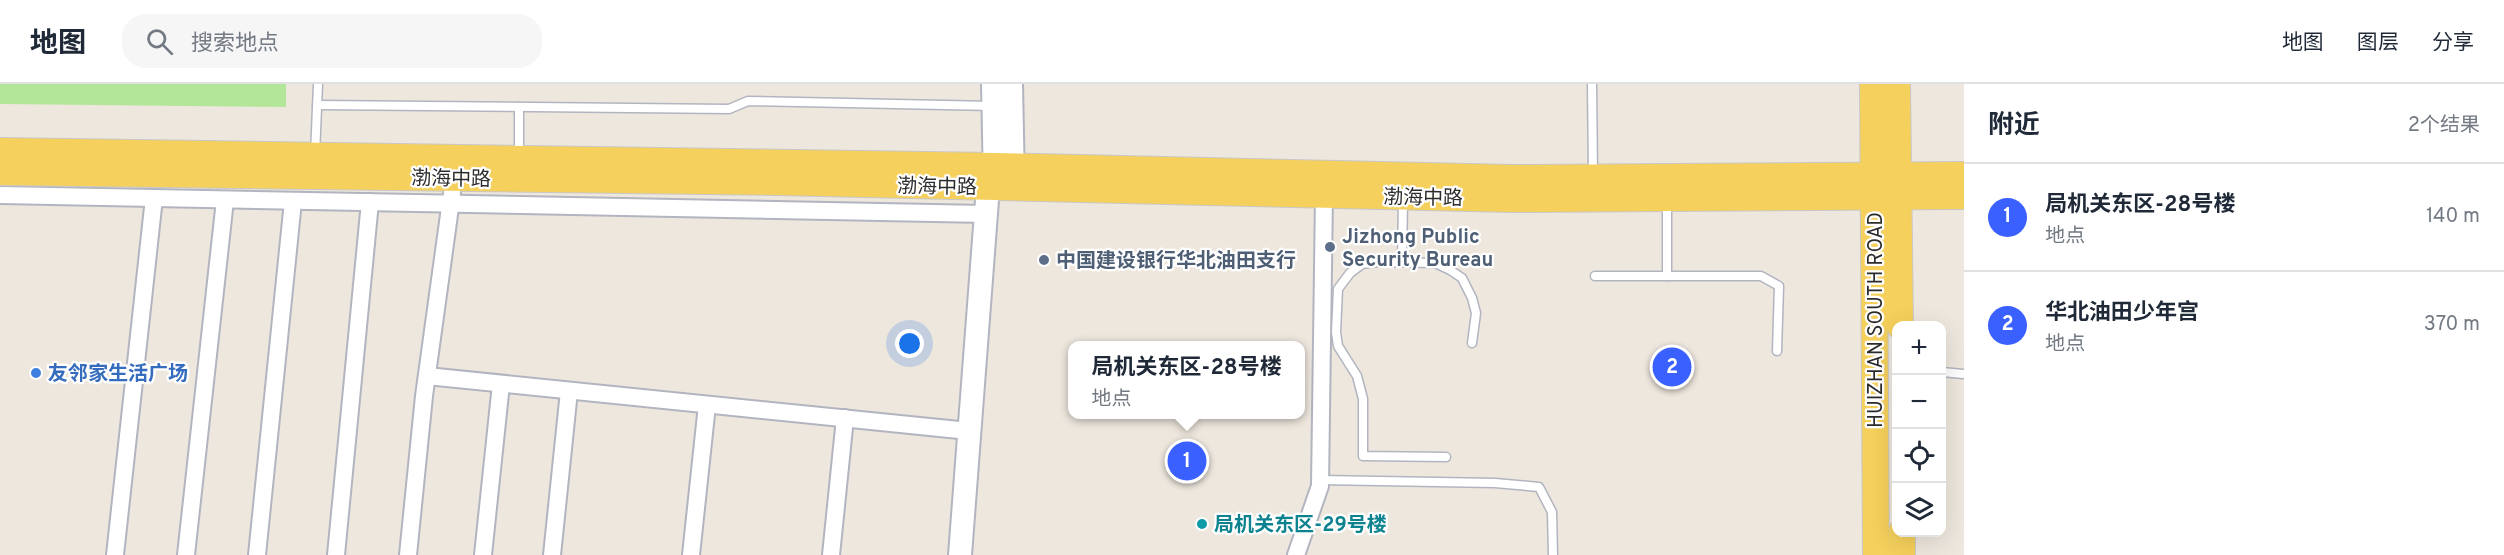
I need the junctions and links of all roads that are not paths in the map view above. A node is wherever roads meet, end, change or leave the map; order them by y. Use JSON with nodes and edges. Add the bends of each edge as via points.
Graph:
{"nodes":[{"id":1,"x":318,"y":84,"type":"edge"},
{"id":2,"x":993,"y":84,"type":"edge"},
{"id":3,"x":1011,"y":84,"type":"edge"},
{"id":4,"x":1592,"y":84,"type":"edge"},
{"id":5,"x":1873,"y":84,"type":"edge"},
{"id":6,"x":1897,"y":84,"type":"edge"},
{"id":7,"x":317,"y":105,"type":"junction"},
{"id":8,"x":993,"y":106,"type":"junction"},
{"id":9,"x":519,"y":107,"type":"junction"},
{"id":10,"x":0,"y":151,"type":"edge"},
{"id":11,"x":315,"y":155,"type":"junction"},
{"id":12,"x":519,"y":158,"type":"junction"},
{"id":13,"x":0,"y":172,"type":"edge"},
{"id":14,"x":1964,"y":175,"type":"edge"},
{"id":15,"x":1593,"y":177,"type":"junction"},
{"id":16,"x":1000,"y":179,"type":"junction"},
{"id":17,"x":1886,"y":186,"type":"junction"},
{"id":18,"x":452,"y":190,"type":"junction"},
{"id":19,"x":0,"y":195,"type":"edge"},
{"id":20,"x":1324,"y":195,"type":"junction"},
{"id":21,"x":1403,"y":196,"type":"junction"},
{"id":22,"x":1964,"y":196,"type":"edge"},
{"id":23,"x":154,"y":198,"type":"junction"},
{"id":24,"x":1667,"y":198,"type":"junction"},
{"id":25,"x":225,"y":200,"type":"junction"},
{"id":26,"x":293,"y":201,"type":"junction"},
{"id":27,"x":370,"y":202,"type":"junction"},
{"id":28,"x":986,"y":214,"type":"junction"},
{"id":29,"x":1402,"y":262,"type":"junction"},
{"id":30,"x":1595,"y":276,"type":"dead end"},
{"id":31,"x":1667,"y":276,"type":"junction"},
{"id":32,"x":1900,"y":321,"type":"edge"},
{"id":33,"x":1472,"y":343,"type":"dead end"},
{"id":34,"x":1777,"y":351,"type":"dead end"},
{"id":35,"x":1946,"y":372,"type":"edge"},
{"id":36,"x":1963,"y":374,"type":"edge"},
{"id":37,"x":427,"y":376,"type":"junction"},
{"id":38,"x":501,"y":384,"type":"junction"},
{"id":39,"x":569,"y":390,"type":"junction"},
{"id":40,"x":707,"y":405,"type":"junction"},
{"id":41,"x":845,"y":418,"type":"junction"},
{"id":42,"x":969,"y":431,"type":"junction"},
{"id":43,"x":1446,"y":457,"type":"dead end"},
{"id":44,"x":1320,"y":480,"type":"junction"},
{"id":45,"x":1886,"y":504,"type":"edge"},
{"id":46,"x":1902,"y":537,"type":"edge"},
{"id":47,"x":115,"y":555,"type":"edge"},
{"id":48,"x":186,"y":555,"type":"edge"},
{"id":49,"x":257,"y":555,"type":"edge"},
{"id":50,"x":336,"y":555,"type":"edge"},
{"id":51,"x":408,"y":555,"type":"edge"},
{"id":52,"x":483,"y":555,"type":"edge"},
{"id":53,"x":552,"y":555,"type":"edge"},
{"id":54,"x":691,"y":555,"type":"edge"},
{"id":55,"x":831,"y":555,"type":"edge"},
{"id":56,"x":960,"y":555,"type":"edge"},
{"id":57,"x":1296,"y":555,"type":"edge"},
{"id":58,"x":1553,"y":555,"type":"edge"},
{"id":59,"x":1876,"y":555,"type":"edge"},
{"id":60,"x":1902,"y":555,"type":"edge"}],
"edges":[{"from":1,"to":7,"type":"lane"},
{"from":2,"to":8,"type":"street"},
{"from":3,"to":16,"type":"street"},
{"from":4,"to":15,"type":"lane"},
{"from":5,"to":17,"type":"main road","name":"HUIZHAN SOUTH ROAD"},
{"from":6,"to":17,"type":"main road","name":"HUIZHAN SOUTH ROAD"},
{"from":7,"to":9,"type":"lane"},
{"from":7,"to":11,"type":"lane"},
{"from":8,"to":9,"type":"lane","via":[[748,101],[729,109]]},
{"from":8,"to":16,"type":"street"},
{"from":9,"to":12,"type":"lane"},
{"from":10,"to":11,"type":"main road","name":"渤海中路"},
{"from":11,"to":12,"type":"main road","name":"渤海中路"},
{"from":12,"to":16,"type":"main road","name":"渤海中路"},
{"from":13,"to":18,"type":"main road","name":"渤海中路"},
{"from":14,"to":17,"type":"main road"},
{"from":15,"to":16,"type":"main road","name":"渤海中路"},
{"from":15,"to":17,"type":"main road","name":"渤海中路"},
{"from":16,"to":18,"type":"main road","name":"渤海中路"},
{"from":16,"to":20,"type":"main road","name":"渤海中路"},
{"from":16,"to":28,"type":"street"},
{"from":17,"to":22,"type":"main road"},
{"from":17,"to":24,"type":"main road","name":"渤海中路"},
{"from":17,"to":32,"type":"main road","name":"HUIZHAN SOUTH ROAD"},
{"from":17,"to":45,"type":"main road","name":"HUIZHAN SOUTH ROAD"},
{"from":18,"to":27,"type":"street"},
{"from":18,"to":28,"type":"street"},
{"from":18,"to":37,"type":"street"},
{"from":19,"to":23,"type":"street"},
{"from":20,"to":21,"type":"main road","name":"渤海中路"},
{"from":20,"to":44,"type":"street"},
{"from":21,"to":24,"type":"main road","name":"渤海中路"},
{"from":21,"to":29,"type":"lane"},
{"from":23,"to":25,"type":"street"},
{"from":23,"to":47,"type":"street"},
{"from":24,"to":31,"type":"lane"},
{"from":25,"to":26,"type":"street"},
{"from":25,"to":48,"type":"street"},
{"from":26,"to":27,"type":"street"},
{"from":26,"to":49,"type":"street"},
{"from":27,"to":50,"type":"street"},
{"from":28,"to":42,"type":"street"},
{"from":29,"to":33,"type":"lane","via":[[1435,263],[1462,278],[1476,313]]},
{"from":29,"to":43,"type":"lane","via":[[1362,264],[1350,273],[1338,289],[1338,346],[1358,376],[1364,399],[1363,456]]},
{"from":30,"to":31,"type":"lane"},
{"from":31,"to":34,"type":"lane","via":[[1761,276],[1779,286]]},
{"from":35,"to":36,"type":"lane"},
{"from":37,"to":38,"type":"street"},
{"from":37,"to":51,"type":"street"},
{"from":38,"to":39,"type":"street"},
{"from":38,"to":52,"type":"street"},
{"from":39,"to":40,"type":"street"},
{"from":39,"to":53,"type":"street"},
{"from":40,"to":41,"type":"street"},
{"from":40,"to":54,"type":"street"},
{"from":41,"to":42,"type":"street"},
{"from":41,"to":55,"type":"street"},
{"from":42,"to":56,"type":"street"},
{"from":44,"to":57,"type":"street"},
{"from":44,"to":58,"type":"lane","via":[[1539,487],[1552,512]]},
{"from":45,"to":59,"type":"main road","name":"HUIZHAN SOUTH ROAD"},
{"from":46,"to":60,"type":"main road"}]}
